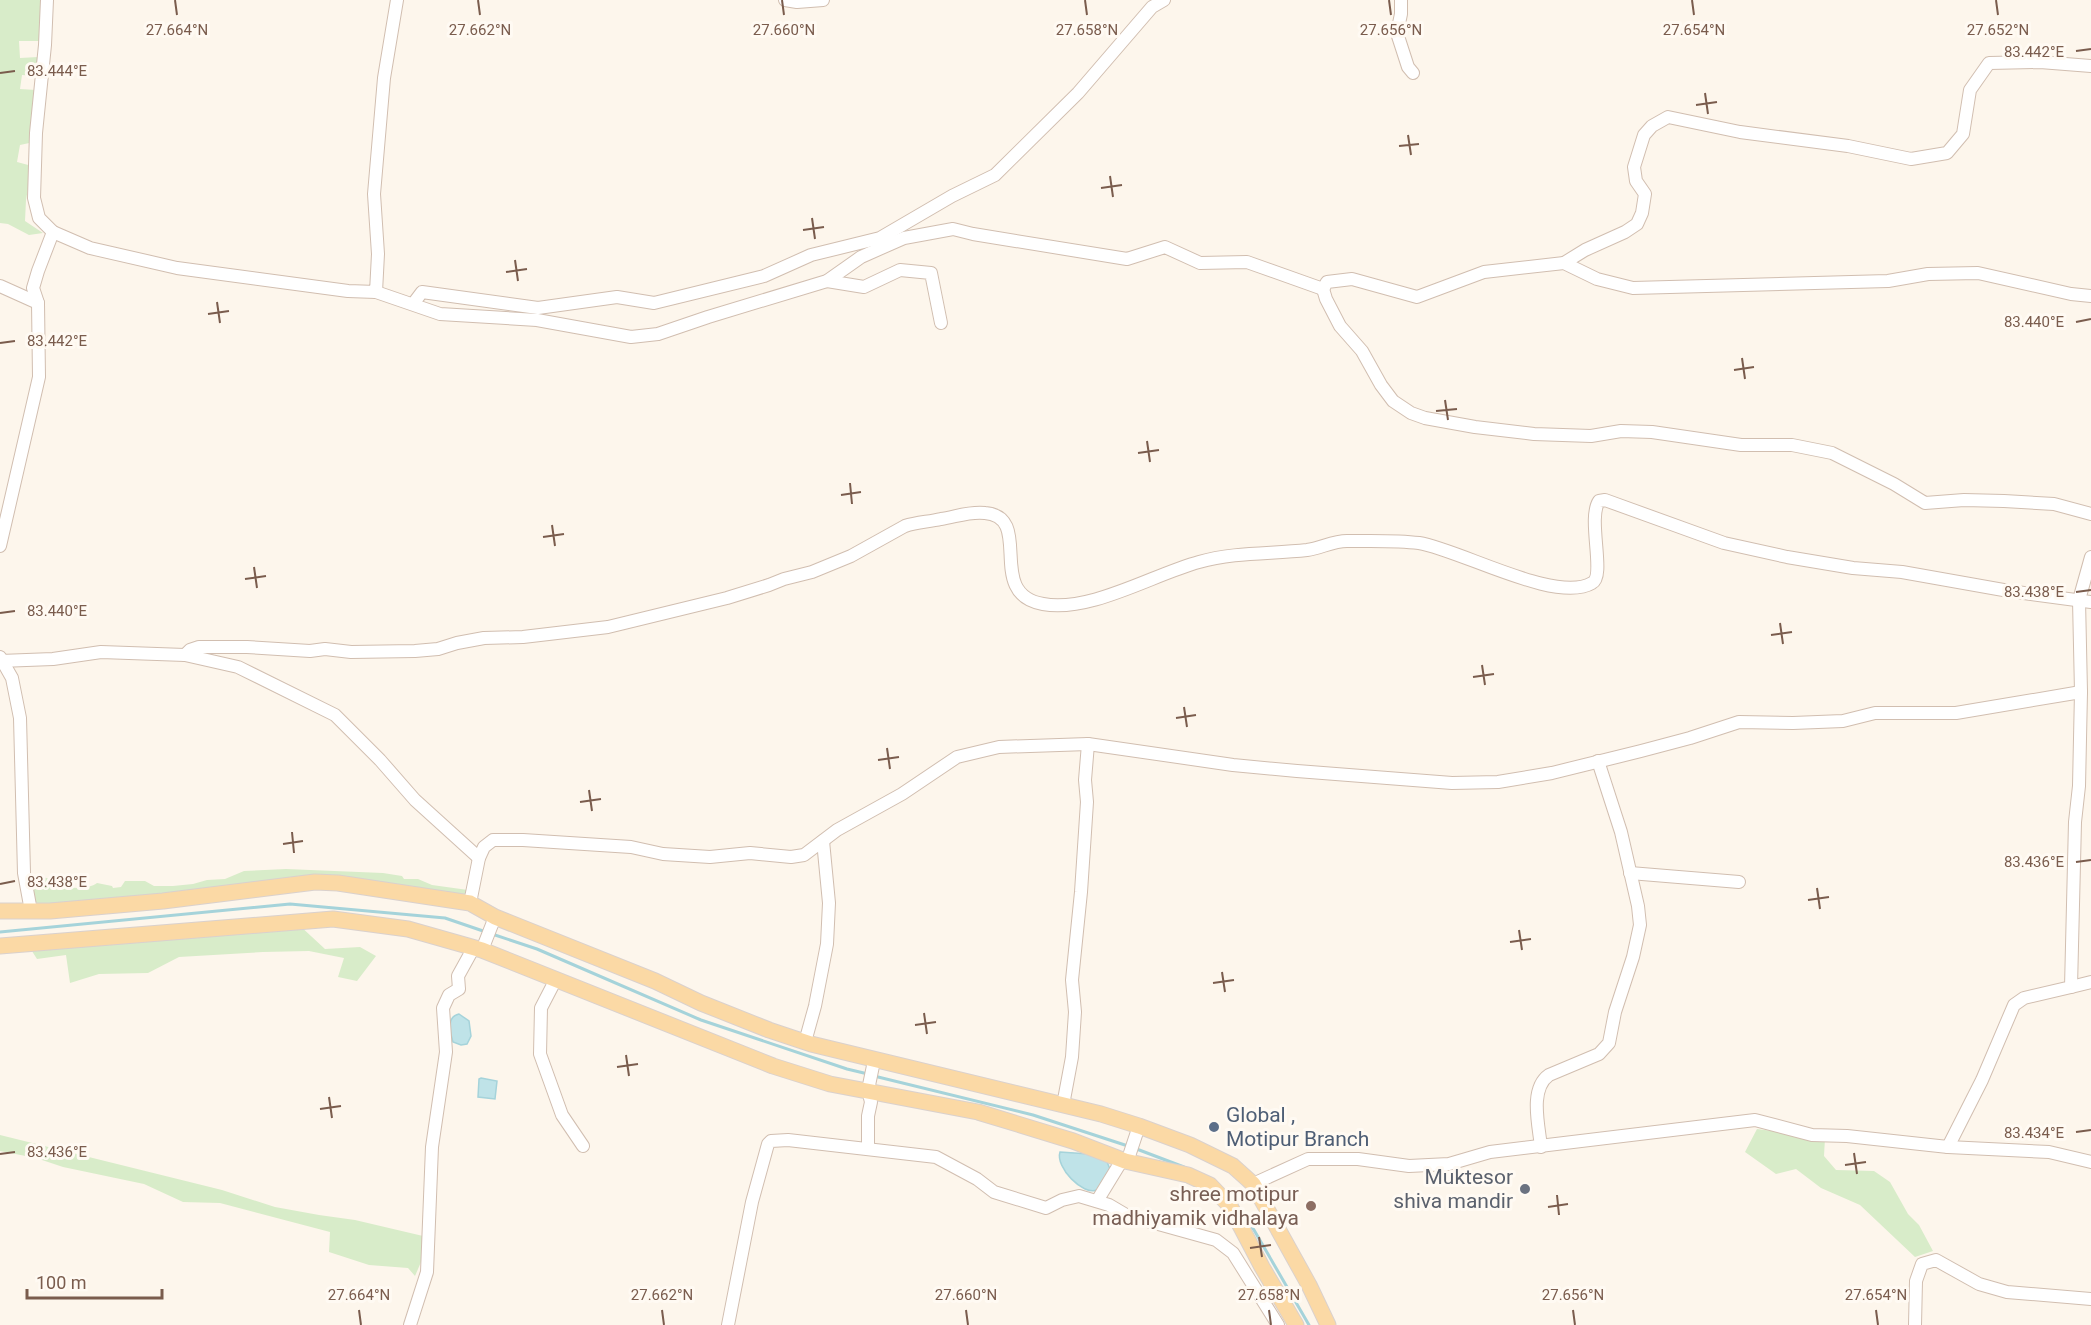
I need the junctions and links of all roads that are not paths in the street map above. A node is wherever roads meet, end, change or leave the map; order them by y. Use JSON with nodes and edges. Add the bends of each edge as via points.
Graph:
{"nodes":[{"id":1,"x":47,"y":0,"type":"edge"},
{"id":2,"x":397,"y":0,"type":"edge"},
{"id":3,"x":785,"y":0,"type":"edge"},
{"id":4,"x":823,"y":0,"type":"edge"},
{"id":5,"x":1164,"y":0,"type":"edge"},
{"id":6,"x":1401,"y":0,"type":"edge"},
{"id":7,"x":2091,"y":66,"type":"edge"},
{"id":8,"x":1413,"y":73,"type":"dead end"},
{"id":9,"x":53,"y":232,"type":"junction"},
{"id":10,"x":1564,"y":263,"type":"junction"},
{"id":11,"x":827,"y":281,"type":"junction"},
{"id":12,"x":0,"y":286,"type":"edge"},
{"id":13,"x":1323,"y":289,"type":"junction"},
{"id":14,"x":376,"y":292,"type":"junction"},
{"id":15,"x":2091,"y":296,"type":"edge"},
{"id":16,"x":38,"y":303,"type":"junction"},
{"id":17,"x":413,"y":304,"type":"junction"},
{"id":18,"x":941,"y":323,"type":"dead end"},
{"id":19,"x":2091,"y":514,"type":"edge"},
{"id":20,"x":0,"y":546,"type":"edge"},
{"id":21,"x":2091,"y":557,"type":"edge"},
{"id":22,"x":2085,"y":601,"type":"edge"},
{"id":23,"x":185,"y":655,"type":"junction"},
{"id":24,"x":0,"y":660,"type":"edge"},
{"id":25,"x":2084,"y":699,"type":"edge"},
{"id":26,"x":1088,"y":744,"type":"junction"},
{"id":27,"x":1598,"y":761,"type":"junction"},
{"id":28,"x":823,"y":841,"type":"junction"},
{"id":29,"x":478,"y":858,"type":"junction"},
{"id":30,"x":1630,"y":873,"type":"junction"},
{"id":31,"x":1739,"y":882,"type":"dead end"},
{"id":32,"x":470,"y":903,"type":"junction"},
{"id":33,"x":0,"y":911,"type":"edge"},
{"id":34,"x":31,"y":911,"type":"junction"},
{"id":35,"x":495,"y":917,"type":"junction"},
{"id":36,"x":0,"y":946,"type":"edge"},
{"id":37,"x":478,"y":949,"type":"junction"},
{"id":38,"x":556,"y":979,"type":"junction"},
{"id":39,"x":2091,"y":982,"type":"edge"},
{"id":40,"x":2071,"y":987,"type":"junction"},
{"id":41,"x":805,"y":1042,"type":"junction"},
{"id":42,"x":874,"y":1060,"type":"junction"},
{"id":43,"x":868,"y":1090,"type":"junction"},
{"id":44,"x":1063,"y":1105,"type":"junction"},
{"id":45,"x":1137,"y":1132,"type":"junction"},
{"id":46,"x":583,"y":1146,"type":"dead end"},
{"id":47,"x":1541,"y":1147,"type":"junction"},
{"id":48,"x":1948,"y":1147,"type":"junction"},
{"id":49,"x":868,"y":1149,"type":"junction"},
{"id":50,"x":1127,"y":1158,"type":"junction"},
{"id":51,"x":2090,"y":1158,"type":"edge"},
{"id":52,"x":1253,"y":1184,"type":"junction"},
{"id":53,"x":1096,"y":1201,"type":"junction"},
{"id":54,"x":2091,"y":1299,"type":"edge"},
{"id":55,"x":1320,"y":1323,"type":"edge"},
{"id":56,"x":410,"y":1325,"type":"edge"},
{"id":57,"x":728,"y":1325,"type":"edge"},
{"id":58,"x":1278,"y":1325,"type":"edge"},
{"id":59,"x":1296,"y":1325,"type":"edge"},
{"id":60,"x":1915,"y":1325,"type":"edge"}],
"edges":[{"from":1,"to":9,"type":"street","via":[[34,198],[39,218]]},
{"from":2,"to":14,"type":"street","via":[[384,78],[374,194]]},
{"from":3,"to":4,"type":"street"},
{"from":5,"to":17,"type":"street","via":[[1152,7],[1078,93],[995,175],[880,238],[811,255],[764,276],[654,303],[617,297],[538,308],[422,292]]},
{"from":6,"to":8,"type":"street","via":[[1397,33]]},
{"from":7,"to":10,"type":"street","via":[[1989,63],[1970,90],[1963,134],[1947,153],[1911,159],[1668,117],[1644,135],[1634,167],[1644,194],[1637,224]]},
{"from":9,"to":14,"type":"street","via":[[90,248],[177,268]]},
{"from":9,"to":16,"type":"street","via":[[33,288]]},
{"from":10,"to":13,"type":"street","via":[[1484,272],[1418,297],[1352,279],[1327,282]]},
{"from":10,"to":15,"type":"street","via":[[1597,279],[1633,288],[1888,281],[1928,273],[1978,273]]},
{"from":11,"to":13,"type":"street","via":[[861,257],[904,238],[953,228],[1127,259],[1165,247],[1200,263],[1247,262]]},
{"from":11,"to":17,"type":"street","via":[[658,334],[631,336],[537,320],[440,314]]},
{"from":11,"to":18,"type":"street","via":[[864,287],[900,270],[931,273]]},
{"from":12,"to":16,"type":"street"},
{"from":13,"to":19,"type":"street","via":[[1340,326],[1362,351],[1393,401],[1425,418],[1534,434],[1652,432],[1741,445],[1792,445],[1832,453],[1925,503],[2014,501],[2054,504]]},
{"from":14,"to":17,"type":"street"},
{"from":16,"to":20,"type":"street","via":[[39,377]]},
{"from":21,"to":22,"type":"street"},
{"from":22,"to":23,"type":"street","via":[[1787,557],[1724,543],[1605,500],[1597,504],[1595,516],[1597,580],[1580,587],[1525,580],[1418,543],[1347,541],[1308,550],[1200,562],[1114,594],[1055,606],[1034,602],[1018,592],[1012,580],[1008,529],[998,516],[986,513],[917,522],[812,572],[608,627],[484,638],[415,651],[199,647]]},
{"from":22,"to":25,"type":"street"},
{"from":23,"to":24,"type":"street","via":[[101,652],[53,659]]},
{"from":23,"to":29,"type":"street","via":[[238,667],[335,715],[415,800]]},
{"from":24,"to":34,"type":"street","via":[[12,678],[20,718],[24,873]]},
{"from":25,"to":27,"type":"street","via":[[1956,712],[1875,713],[1843,720],[1739,722]]},
{"from":25,"to":40,"type":"street","via":[[2074,834]]},
{"from":26,"to":27,"type":"street","via":[[1233,765],[1452,783],[1498,782]]},
{"from":26,"to":28,"type":"street","via":[[999,747],[957,757]]},
{"from":26,"to":44,"type":"street","via":[[1081,892],[1072,980],[1075,1012]]},
{"from":27,"to":30,"type":"street","via":[[1622,832]]},
{"from":28,"to":29,"type":"street","via":[[804,855],[791,857],[750,853],[710,857],[631,847],[493,840]]},
{"from":28,"to":41,"type":"street","via":[[829,903],[827,944]]},
{"from":29,"to":32,"type":"street"},
{"from":30,"to":31,"type":"street"},
{"from":30,"to":47,"type":"street","via":[[1640,925],[1609,1043],[1599,1054],[1542,1080],[1538,1103]]},
{"from":32,"to":34,"type":"main road","via":[[315,882],[163,901]]},
{"from":32,"to":35,"type":"main road"},
{"from":33,"to":34,"type":"main road"},
{"from":35,"to":37,"type":"street"},
{"from":35,"to":41,"type":"main road"},
{"from":36,"to":37,"type":"main road","via":[[333,919],[408,929]]},
{"from":37,"to":38,"type":"main road"},
{"from":37,"to":56,"type":"street","via":[[458,976],[459,988],[449,995],[443,1008],[446,1052],[432,1148],[427,1272]]},
{"from":38,"to":43,"type":"main road","via":[[773,1066],[830,1084]]},
{"from":38,"to":46,"type":"street","via":[[541,1008],[540,1054],[562,1115]]},
{"from":39,"to":40,"type":"street"},
{"from":40,"to":48,"type":"street","via":[[2024,998],[2014,1005]]},
{"from":41,"to":42,"type":"main road"},
{"from":42,"to":43,"type":"street"},
{"from":42,"to":44,"type":"main road"},
{"from":43,"to":49,"type":"street","via":[[872,1102]]},
{"from":43,"to":50,"type":"main road","via":[[978,1112]]},
{"from":44,"to":45,"type":"main road"},
{"from":45,"to":50,"type":"street"},
{"from":45,"to":52,"type":"main road","via":[[1190,1145],[1233,1166]]},
{"from":47,"to":48,"type":"street","via":[[1755,1120],[1812,1135]]},
{"from":47,"to":52,"type":"street","via":[[1490,1152],[1449,1164],[1409,1166],[1358,1159],[1308,1160]]},
{"from":48,"to":51,"type":"street"},
{"from":49,"to":53,"type":"street","via":[[936,1157],[994,1192],[1046,1208],[1079,1196]]},
{"from":49,"to":57,"type":"street","via":[[788,1140],[768,1144],[752,1202]]},
{"from":50,"to":53,"type":"street"},
{"from":50,"to":59,"type":"main road","via":[[1210,1185],[1230,1206]]},
{"from":52,"to":55,"type":"main road","via":[[1309,1285]]},
{"from":53,"to":58,"type":"street","via":[[1126,1215],[1216,1240],[1233,1253]]},
{"from":54,"to":60,"type":"street","via":[[2007,1292],[1979,1284],[1936,1260],[1922,1264],[1916,1281]]}]}
